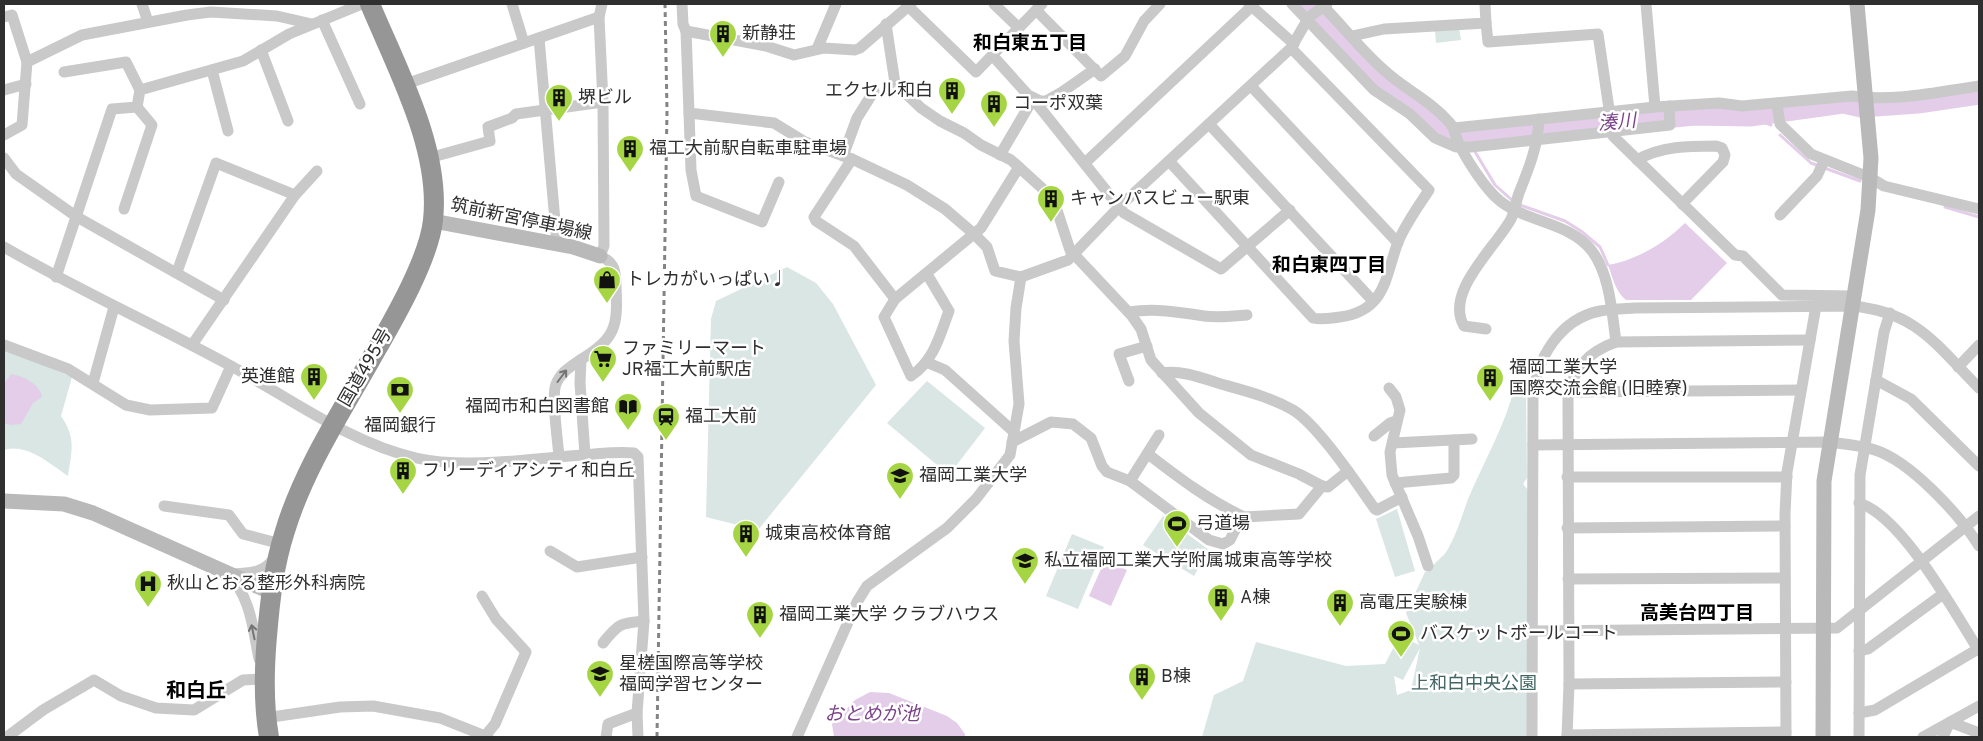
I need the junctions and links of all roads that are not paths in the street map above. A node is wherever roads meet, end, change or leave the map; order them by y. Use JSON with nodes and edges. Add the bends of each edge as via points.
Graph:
{"nodes":[{"id":1,"x":142,"y":4,"type":"edge"},
{"id":2,"x":362,"y":4,"type":"edge"},
{"id":3,"x":370,"y":4,"type":"edge"},
{"id":4,"x":512,"y":4,"type":"edge"},
{"id":5,"x":602,"y":4,"type":"edge"},
{"id":6,"x":682,"y":4,"type":"edge"},
{"id":7,"x":836,"y":4,"type":"edge"},
{"id":8,"x":994,"y":4,"type":"edge"},
{"id":9,"x":1160,"y":4,"type":"edge"},
{"id":10,"x":1292,"y":4,"type":"edge"},
{"id":11,"x":1324,"y":4,"type":"edge"},
{"id":12,"x":1485,"y":4,"type":"edge"},
{"id":13,"x":1646,"y":4,"type":"edge"},
{"id":14,"x":1857,"y":4,"type":"edge"},
{"id":15,"x":910,"y":5,"type":"edge"},
{"id":16,"x":1251,"y":5,"type":"edge"},
{"id":17,"x":1039,"y":7,"type":"edge"},
{"id":18,"x":4,"y":17,"type":"edge"},
{"id":19,"x":599,"y":17,"type":"junction"},
{"id":20,"x":1307,"y":20,"type":"junction"},
{"id":21,"x":148,"y":22,"type":"junction"},
{"id":22,"x":317,"y":22,"type":"junction"},
{"id":23,"x":1486,"y":23,"type":"junction"},
{"id":24,"x":886,"y":24,"type":"junction"},
{"id":25,"x":1019,"y":28,"type":"junction"},
{"id":26,"x":686,"y":30,"type":"junction"},
{"id":27,"x":1352,"y":36,"type":"junction"},
{"id":28,"x":539,"y":38,"type":"junction"},
{"id":29,"x":524,"y":43,"type":"junction"},
{"id":30,"x":1293,"y":46,"type":"junction"},
{"id":31,"x":817,"y":49,"type":"junction"},
{"id":32,"x":261,"y":50,"type":"junction"},
{"id":33,"x":993,"y":56,"type":"junction"},
{"id":34,"x":27,"y":62,"type":"junction"},
{"id":35,"x":1094,"y":69,"type":"junction"},
{"id":36,"x":212,"y":70,"type":"junction"},
{"id":37,"x":64,"y":72,"type":"dead end"},
{"id":38,"x":26,"y":84,"type":"junction"},
{"id":39,"x":403,"y":84,"type":"junction"},
{"id":40,"x":1251,"y":86,"type":"junction"},
{"id":41,"x":1979,"y":86,"type":"edge"},
{"id":42,"x":4,"y":90,"type":"edge"},
{"id":43,"x":140,"y":90,"type":"junction"},
{"id":44,"x":874,"y":91,"type":"dead end"},
{"id":45,"x":1864,"y":98,"type":"junction"},
{"id":46,"x":1033,"y":99,"type":"junction"},
{"id":47,"x":603,"y":102,"type":"junction"},
{"id":48,"x":360,"y":104,"type":"dead end"},
{"id":49,"x":1777,"y":104,"type":"junction"},
{"id":50,"x":1669,"y":106,"type":"junction"},
{"id":51,"x":137,"y":107,"type":"junction"},
{"id":52,"x":1655,"y":107,"type":"junction"},
{"id":53,"x":545,"y":110,"type":"junction"},
{"id":54,"x":1609,"y":112,"type":"junction"},
{"id":55,"x":689,"y":113,"type":"junction"},
{"id":56,"x":288,"y":121,"type":"dead end"},
{"id":57,"x":1210,"y":124,"type":"junction"},
{"id":58,"x":1454,"y":128,"type":"junction"},
{"id":59,"x":1539,"y":130,"type":"junction"},
{"id":60,"x":228,"y":131,"type":"dead end"},
{"id":61,"x":1612,"y":131,"type":"junction"},
{"id":62,"x":4,"y":135,"type":"edge"},
{"id":63,"x":1462,"y":147,"type":"junction"},
{"id":64,"x":1000,"y":155,"type":"junction"},
{"id":65,"x":848,"y":157,"type":"junction"},
{"id":66,"x":4,"y":158,"type":"edge"},
{"id":67,"x":429,"y":158,"type":"junction"},
{"id":68,"x":1637,"y":160,"type":"junction"},
{"id":69,"x":1824,"y":161,"type":"junction"},
{"id":70,"x":1086,"y":162,"type":"junction"},
{"id":71,"x":1169,"y":162,"type":"junction"},
{"id":72,"x":1019,"y":167,"type":"junction"},
{"id":73,"x":317,"y":171,"type":"dead end"},
{"id":74,"x":1871,"y":178,"type":"junction"},
{"id":75,"x":778,"y":182,"type":"dead end"},
{"id":76,"x":295,"y":195,"type":"junction"},
{"id":77,"x":1682,"y":204,"type":"junction"},
{"id":78,"x":1119,"y":207,"type":"junction"},
{"id":79,"x":124,"y":209,"type":"dead end"},
{"id":80,"x":1514,"y":209,"type":"junction"},
{"id":81,"x":1979,"y":209,"type":"edge"},
{"id":82,"x":1290,"y":210,"type":"junction"},
{"id":83,"x":1780,"y":215,"type":"dead end"},
{"id":84,"x":77,"y":217,"type":"junction"},
{"id":85,"x":433,"y":220,"type":"junction"},
{"id":86,"x":973,"y":233,"type":"junction"},
{"id":87,"x":1398,"y":243,"type":"junction"},
{"id":88,"x":558,"y":244,"type":"junction"},
{"id":89,"x":4,"y":247,"type":"edge"},
{"id":90,"x":1248,"y":247,"type":"junction"},
{"id":91,"x":1074,"y":254,"type":"junction"},
{"id":92,"x":600,"y":256,"type":"junction"},
{"id":93,"x":177,"y":272,"type":"junction"},
{"id":94,"x":927,"y":274,"type":"junction"},
{"id":95,"x":56,"y":277,"type":"junction"},
{"id":96,"x":1021,"y":277,"type":"junction"},
{"id":97,"x":895,"y":299,"type":"junction"},
{"id":98,"x":224,"y":300,"type":"junction"},
{"id":99,"x":1373,"y":301,"type":"junction"},
{"id":100,"x":1853,"y":301,"type":"junction"},
{"id":101,"x":1816,"y":306,"type":"junction"},
{"id":102,"x":114,"y":307,"type":"junction"},
{"id":103,"x":1612,"y":310,"type":"junction"},
{"id":104,"x":1129,"y":312,"type":"junction"},
{"id":105,"x":1890,"y":312,"type":"junction"},
{"id":106,"x":1248,"y":315,"type":"dead end"},
{"id":107,"x":1486,"y":329,"type":"dead end"},
{"id":108,"x":1810,"y":340,"type":"junction"},
{"id":109,"x":1616,"y":342,"type":"junction"},
{"id":110,"x":4,"y":345,"type":"edge"},
{"id":111,"x":192,"y":345,"type":"junction"},
{"id":112,"x":1979,"y":345,"type":"edge"},
{"id":113,"x":1147,"y":346,"type":"junction"},
{"id":114,"x":581,"y":360,"type":"junction"},
{"id":115,"x":926,"y":362,"type":"junction"},
{"id":116,"x":231,"y":366,"type":"junction"},
{"id":117,"x":1958,"y":367,"type":"junction"},
{"id":118,"x":1162,"y":373,"type":"junction"},
{"id":119,"x":1876,"y":380,"type":"junction"},
{"id":120,"x":1129,"y":381,"type":"dead end"},
{"id":121,"x":93,"y":383,"type":"junction"},
{"id":122,"x":1389,"y":388,"type":"dead end"},
{"id":123,"x":1979,"y":388,"type":"edge"},
{"id":124,"x":1800,"y":390,"type":"junction"},
{"id":125,"x":1569,"y":392,"type":"junction"},
{"id":126,"x":1396,"y":421,"type":"junction"},
{"id":127,"x":334,"y":424,"type":"junction"},
{"id":128,"x":1159,"y":435,"type":"dead end"},
{"id":129,"x":1374,"y":436,"type":"dead end"},
{"id":130,"x":1013,"y":437,"type":"junction"},
{"id":131,"x":1472,"y":439,"type":"dead end"},
{"id":132,"x":1454,"y":440,"type":"junction"},
{"id":133,"x":1393,"y":442,"type":"junction"},
{"id":134,"x":1829,"y":442,"type":"junction"},
{"id":135,"x":1791,"y":443,"type":"junction"},
{"id":136,"x":1568,"y":444,"type":"junction"},
{"id":137,"x":1533,"y":445,"type":"junction"},
{"id":138,"x":1864,"y":447,"type":"junction"},
{"id":139,"x":1148,"y":454,"type":"junction"},
{"id":140,"x":586,"y":455,"type":"junction"},
{"id":141,"x":559,"y":457,"type":"junction"},
{"id":142,"x":1979,"y":466,"type":"edge"},
{"id":143,"x":1348,"y":471,"type":"junction"},
{"id":144,"x":1787,"y":477,"type":"junction"},
{"id":145,"x":1568,"y":478,"type":"junction"},
{"id":146,"x":1130,"y":481,"type":"junction"},
{"id":147,"x":1395,"y":483,"type":"junction"},
{"id":148,"x":1322,"y":486,"type":"junction"},
{"id":149,"x":1402,"y":497,"type":"junction"},
{"id":150,"x":4,"y":501,"type":"edge"},
{"id":151,"x":1859,"y":503,"type":"junction"},
{"id":152,"x":164,"y":506,"type":"dead end"},
{"id":153,"x":1979,"y":516,"type":"edge"},
{"id":154,"x":1244,"y":517,"type":"junction"},
{"id":155,"x":1785,"y":526,"type":"junction"},
{"id":156,"x":1966,"y":527,"type":"junction"},
{"id":157,"x":1567,"y":528,"type":"junction"},
{"id":158,"x":280,"y":546,"type":"junction"},
{"id":159,"x":1979,"y":546,"type":"edge"},
{"id":160,"x":550,"y":551,"type":"dead end"},
{"id":161,"x":642,"y":557,"type":"junction"},
{"id":162,"x":1923,"y":562,"type":"junction"},
{"id":163,"x":1428,"y":566,"type":"dead end"},
{"id":164,"x":227,"y":574,"type":"junction"},
{"id":165,"x":1785,"y":578,"type":"junction"},
{"id":166,"x":1568,"y":579,"type":"junction"},
{"id":167,"x":270,"y":592,"type":"junction"},
{"id":168,"x":1943,"y":594,"type":"junction"},
{"id":169,"x":482,"y":596,"type":"dead end"},
{"id":170,"x":1859,"y":613,"type":"junction"},
{"id":171,"x":644,"y":622,"type":"junction"},
{"id":172,"x":1785,"y":629,"type":"junction"},
{"id":173,"x":1823,"y":629,"type":"junction"},
{"id":174,"x":1568,"y":630,"type":"junction"},
{"id":175,"x":1533,"y":631,"type":"junction"},
{"id":176,"x":603,"y":643,"type":"dead end"},
{"id":177,"x":1979,"y":650,"type":"edge"},
{"id":178,"x":1859,"y":651,"type":"junction"},
{"id":179,"x":263,"y":679,"type":"junction"},
{"id":180,"x":1786,"y":682,"type":"junction"},
{"id":181,"x":1569,"y":684,"type":"junction"},
{"id":182,"x":1979,"y":706,"type":"edge"},
{"id":183,"x":637,"y":713,"type":"junction"},
{"id":184,"x":1859,"y":713,"type":"junction"},
{"id":185,"x":1950,"y":722,"type":"junction"},
{"id":186,"x":267,"y":728,"type":"edge"},
{"id":187,"x":1979,"y":733,"type":"edge"},
{"id":188,"x":1786,"y":735,"type":"edge"},
{"id":189,"x":5,"y":736,"type":"edge"},
{"id":190,"x":487,"y":736,"type":"edge"},
{"id":191,"x":1567,"y":736,"type":"edge"},
{"id":192,"x":606,"y":737,"type":"edge"},
{"id":193,"x":638,"y":737,"type":"edge"},
{"id":194,"x":797,"y":737,"type":"edge"},
{"id":195,"x":1532,"y":737,"type":"edge"},
{"id":196,"x":1823,"y":737,"type":"edge"},
{"id":197,"x":1859,"y":737,"type":"edge"},
{"id":198,"x":1923,"y":737,"type":"edge"},
{"id":199,"x":1943,"y":737,"type":"edge"}],
"edges":[{"from":1,"to":21,"type":"street"},
{"from":2,"to":22,"type":"street"},
{"from":3,"to":39,"type":"highway","name":"国道495号"},
{"from":4,"to":29,"type":"street"},
{"from":5,"to":19,"type":"street"},
{"from":6,"to":26,"type":"street","via":[[682,24]]},
{"from":7,"to":31,"type":"street"},
{"from":8,"to":25,"type":"street"},
{"from":9,"to":35,"type":"street","via":[[1144,21],[1125,56],[1101,76]]},
{"from":10,"to":20,"type":"street"},
{"from":11,"to":20,"type":"street"},
{"from":11,"to":27,"type":"street"},
{"from":12,"to":23,"type":"street"},
{"from":13,"to":52,"type":"street"},
{"from":14,"to":45,"type":"street"},
{"from":15,"to":24,"type":"street"},
{"from":15,"to":33,"type":"street","via":[[976,72]]},
{"from":16,"to":30,"type":"street"},
{"from":16,"to":70,"type":"street"},
{"from":17,"to":25,"type":"street"},
{"from":17,"to":35,"type":"street"},
{"from":18,"to":34,"type":"street","via":[[12,15]]},
{"from":19,"to":28,"type":"street"},
{"from":19,"to":47,"type":"street"},
{"from":20,"to":30,"type":"street"},
{"from":20,"to":63,"type":"street","via":[[1374,90],[1410,114],[1436,138]]},
{"from":21,"to":22,"type":"street","via":[[211,12]]},
{"from":21,"to":34,"type":"street","via":[[82,35]]},
{"from":22,"to":32,"type":"street"},
{"from":22,"to":48,"type":"street"},
{"from":23,"to":27,"type":"street","via":[[1384,30]]},
{"from":23,"to":54,"type":"street","via":[[1488,42],[1598,34]]},
{"from":24,"to":31,"type":"street","via":[[855,50]]},
{"from":24,"to":64,"type":"street","via":[[895,83],[927,112]]},
{"from":25,"to":33,"type":"street"},
{"from":26,"to":31,"type":"street","via":[[794,55]]},
{"from":26,"to":55,"type":"street"},
{"from":27,"to":58,"type":"street","via":[[1384,70],[1426,100]]},
{"from":28,"to":29,"type":"street"},
{"from":28,"to":53,"type":"street"},
{"from":29,"to":39,"type":"street"},
{"from":30,"to":40,"type":"street"},
{"from":30,"to":87,"type":"street","via":[[1430,190],[1410,217]]},
{"from":32,"to":36,"type":"street","via":[[243,61]]},
{"from":32,"to":56,"type":"street"},
{"from":33,"to":46,"type":"street"},
{"from":34,"to":38,"type":"street"},
{"from":35,"to":46,"type":"street","via":[[1046,101]]},
{"from":36,"to":43,"type":"street"},
{"from":36,"to":60,"type":"street"},
{"from":37,"to":43,"type":"street","via":[[126,62]]},
{"from":38,"to":42,"type":"street"},
{"from":38,"to":62,"type":"street","via":[[22,125]]},
{"from":39,"to":67,"type":"highway","name":"国道495号","via":[[424,134]]},
{"from":40,"to":57,"type":"street"},
{"from":40,"to":87,"type":"street"},
{"from":41,"to":45,"type":"street"},
{"from":43,"to":51,"type":"street"},
{"from":44,"to":65,"type":"street","via":[[856,118]]},
{"from":45,"to":49,"type":"street","via":[[1852,96]]},
{"from":45,"to":74,"type":"street"},
{"from":46,"to":64,"type":"street"},
{"from":46,"to":70,"type":"street"},
{"from":47,"to":53,"type":"street"},
{"from":47,"to":92,"type":"street","via":[[604,246]]},
{"from":49,"to":50,"type":"street"},
{"from":49,"to":69,"type":"street","via":[[1780,124],[1811,154]]},
{"from":50,"to":52,"type":"street"},
{"from":50,"to":61,"type":"street","via":[[1670,125]]},
{"from":51,"to":79,"type":"street","via":[[152,125]]},
{"from":51,"to":84,"type":"street","via":[[112,109]]},
{"from":52,"to":54,"type":"street"},
{"from":53,"to":67,"type":"street","via":[[516,114],[488,126],[490,140]]},
{"from":53,"to":88,"type":"street"},
{"from":54,"to":59,"type":"street"},
{"from":54,"to":61,"type":"street"},
{"from":55,"to":65,"type":"street","via":[[774,123],[806,142]]},
{"from":55,"to":75,"type":"street","via":[[691,170],[696,196],[762,222]]},
{"from":57,"to":71,"type":"street"},
{"from":57,"to":82,"type":"street"},
{"from":58,"to":59,"type":"street"},
{"from":58,"to":63,"type":"street"},
{"from":59,"to":61,"type":"street"},
{"from":59,"to":63,"type":"street"},
{"from":59,"to":80,"type":"street"},
{"from":61,"to":68,"type":"street","via":[[1613,136]]},
{"from":63,"to":80,"type":"street","via":[[1487,188]]},
{"from":64,"to":72,"type":"street"},
{"from":65,"to":86,"type":"street","via":[[907,185],[945,209]]},
{"from":65,"to":97,"type":"street","via":[[814,217],[854,246]]},
{"from":66,"to":84,"type":"street","via":[[16,174]]},
{"from":67,"to":85,"type":"highway","name":"国道495号"},
{"from":68,"to":77,"type":"street"},
{"from":68,"to":77,"type":"street","via":[[1677,147],[1722,148],[1723,162]]},
{"from":69,"to":74,"type":"street"},
{"from":69,"to":83,"type":"street","via":[[1817,176]]},
{"from":70,"to":78,"type":"street"},
{"from":71,"to":78,"type":"street"},
{"from":71,"to":90,"type":"street"},
{"from":72,"to":86,"type":"street","via":[[981,228]]},
{"from":72,"to":91,"type":"street","via":[[1052,198]]},
{"from":73,"to":76,"type":"street"},
{"from":74,"to":81,"type":"street","via":[[1884,186]]},
{"from":74,"to":100,"type":"street"},
{"from":76,"to":93,"type":"street","via":[[216,163]]},
{"from":76,"to":98,"type":"street"},
{"from":77,"to":100,"type":"street","via":[[1735,255],[1743,256],[1782,295]]},
{"from":78,"to":90,"type":"street","via":[[1221,268]]},
{"from":78,"to":91,"type":"street"},
{"from":80,"to":103,"type":"street","via":[[1560,227],[1584,243],[1599,264]]},
{"from":80,"to":107,"type":"street","via":[[1480,260],[1461,298],[1459,318],[1464,326]]},
{"from":82,"to":90,"type":"street"},
{"from":82,"to":99,"type":"street"},
{"from":84,"to":93,"type":"street"},
{"from":84,"to":95,"type":"street"},
{"from":85,"to":88,"type":"street","name":"筑前新宮停車場線"},
{"from":85,"to":127,"type":"highway","name":"国道495号","via":[[427,246],[396,314]]},
{"from":86,"to":94,"type":"street"},
{"from":86,"to":96,"type":"street","via":[[987,247],[995,271]]},
{"from":87,"to":99,"type":"street","via":[[1390,276]]},
{"from":88,"to":92,"type":"street","name":"筑前新宮停車場線"},
{"from":89,"to":95,"type":"street"},
{"from":90,"to":99,"type":"street","via":[[1313,318],[1356,315]]},
{"from":91,"to":96,"type":"street","via":[[1063,263]]},
{"from":91,"to":104,"type":"street"},
{"from":92,"to":114,"type":"street","via":[[608,259],[616,272],[617,319],[605,342]]},
{"from":93,"to":98,"type":"street"},
{"from":94,"to":97,"type":"street"},
{"from":94,"to":115,"type":"street","via":[[948,311],[933,354]]},
{"from":95,"to":102,"type":"street"},
{"from":96,"to":130,"type":"street","via":[[1014,341],[1019,404]]},
{"from":97,"to":115,"type":"street","via":[[884,316],[911,376]]},
{"from":98,"to":111,"type":"street"},
{"from":100,"to":101,"type":"street"},
{"from":100,"to":105,"type":"street"},
{"from":100,"to":134,"type":"street"},
{"from":101,"to":103,"type":"street"},
{"from":101,"to":108,"type":"street"},
{"from":102,"to":111,"type":"street"},
{"from":102,"to":121,"type":"street"},
{"from":103,"to":109,"type":"street"},
{"from":103,"to":137,"type":"street","via":[[1600,311],[1566,328],[1546,353],[1535,380]]},
{"from":104,"to":106,"type":"street"},
{"from":104,"to":113,"type":"street","via":[[1141,329]]},
{"from":105,"to":117,"type":"street","via":[[1911,322]]},
{"from":105,"to":119,"type":"street"},
{"from":108,"to":109,"type":"street"},
{"from":108,"to":124,"type":"street"},
{"from":109,"to":125,"type":"street","via":[[1596,351],[1580,365]]},
{"from":110,"to":121,"type":"street","via":[[54,363]]},
{"from":111,"to":116,"type":"street"},
{"from":112,"to":117,"type":"street"},
{"from":113,"to":118,"type":"street"},
{"from":113,"to":120,"type":"street","via":[[1120,354]]},
{"from":114,"to":140,"type":"street"},
{"from":141,"to":114,"type":"street","one_way":true,"via":[[555,386],[562,374]]},
{"from":115,"to":130,"type":"street","via":[[944,370]]},
{"from":116,"to":121,"type":"street","via":[[212,408],[150,410],[126,405]]},
{"from":116,"to":127,"type":"street"},
{"from":117,"to":123,"type":"street"},
{"from":118,"to":143,"type":"street","via":[[1200,378],[1268,397],[1302,417]]},
{"from":118,"to":148,"type":"street","via":[[1199,413],[1251,455]]},
{"from":119,"to":138,"type":"street"},
{"from":119,"to":142,"type":"street","via":[[1911,399]]},
{"from":122,"to":126,"type":"street","via":[[1399,403]]},
{"from":124,"to":125,"type":"street"},
{"from":124,"to":135,"type":"street"},
{"from":125,"to":136,"type":"street"},
{"from":126,"to":129,"type":"street","via":[[1390,422]]},
{"from":126,"to":133,"type":"street"},
{"from":127,"to":141,"type":"street","via":[[378,446],[440,462],[504,462]]},
{"from":127,"to":158,"type":"highway","name":"国道495号","via":[[306,478]]},
{"from":128,"to":139,"type":"street"},
{"from":130,"to":146,"type":"street","via":[[1051,422],[1073,424],[1091,438],[1107,472]]},
{"from":130,"to":194,"type":"street","via":[[1010,455],[976,499],[947,528],[867,586]]},
{"from":131,"to":132,"type":"street"},
{"from":132,"to":133,"type":"street"},
{"from":132,"to":147,"type":"street","via":[[1454,475],[1451,478]]},
{"from":133,"to":147,"type":"street","via":[[1390,466]]},
{"from":134,"to":135,"type":"street"},
{"from":134,"to":138,"type":"street"},
{"from":134,"to":173,"type":"street","via":[[1824,481]]},
{"from":135,"to":136,"type":"street"},
{"from":135,"to":144,"type":"street"},
{"from":136,"to":137,"type":"street"},
{"from":136,"to":145,"type":"street"},
{"from":137,"to":175,"type":"street"},
{"from":138,"to":151,"type":"street"},
{"from":138,"to":156,"type":"street","via":[[1906,466]]},
{"from":139,"to":146,"type":"street"},
{"from":139,"to":154,"type":"street","via":[[1195,491]]},
{"from":140,"to":141,"type":"street"},
{"from":140,"to":161,"type":"street","via":[[625,452],[638,457]]},
{"from":143,"to":148,"type":"street","via":[[1328,487]]},
{"from":143,"to":149,"type":"street","via":[[1375,510]]},
{"from":144,"to":145,"type":"street"},
{"from":144,"to":155,"type":"street"},
{"from":145,"to":157,"type":"street"},
{"from":146,"to":154,"type":"street","via":[[1209,540],[1223,544],[1230,540]]},
{"from":147,"to":149,"type":"street"},
{"from":148,"to":154,"type":"street","via":[[1299,514]]},
{"from":149,"to":163,"type":"street"},
{"from":150,"to":164,"type":"street","via":[[64,504],[93,513]]},
{"from":151,"to":162,"type":"street","via":[[1879,514]]},
{"from":151,"to":170,"type":"street"},
{"from":152,"to":158,"type":"street","via":[[228,515],[242,534]]},
{"from":153,"to":156,"type":"street"},
{"from":155,"to":157,"type":"street"},
{"from":155,"to":165,"type":"street"},
{"from":156,"to":159,"type":"street"},
{"from":156,"to":162,"type":"street"},
{"from":157,"to":166,"type":"street"},
{"from":158,"to":164,"type":"street","via":[[270,565],[260,571]]},
{"from":158,"to":167,"type":"highway","name":"国道495号"},
{"from":160,"to":161,"type":"street","via":[[577,567]]},
{"from":161,"to":171,"type":"street"},
{"from":162,"to":168,"type":"street"},
{"from":162,"to":170,"type":"street"},
{"from":164,"to":167,"type":"street"},
{"from":179,"to":164,"type":"street","one_way":true,"via":[[247,603],[235,581]]},
{"from":165,"to":166,"type":"street"},
{"from":165,"to":172,"type":"street"},
{"from":166,"to":174,"type":"street"},
{"from":167,"to":179,"type":"highway","name":"国道495号"},
{"from":168,"to":177,"type":"street"},
{"from":168,"to":178,"type":"street","via":[[1868,649]]},
{"from":169,"to":190,"type":"street","via":[[496,619],[526,652]]},
{"from":170,"to":173,"type":"street","via":[[1837,628]]},
{"from":170,"to":178,"type":"street"},
{"from":171,"to":176,"type":"street","via":[[616,626]]},
{"from":171,"to":183,"type":"street"},
{"from":172,"to":173,"type":"street"},
{"from":172,"to":174,"type":"street"},
{"from":172,"to":180,"type":"street"},
{"from":173,"to":196,"type":"street"},
{"from":174,"to":175,"type":"street"},
{"from":174,"to":181,"type":"street"},
{"from":175,"to":195,"type":"street"},
{"from":177,"to":184,"type":"street","via":[[1875,710]]},
{"from":178,"to":184,"type":"street"},
{"from":179,"to":186,"type":"highway","name":"国道495号"},
{"from":179,"to":189,"type":"street","via":[[243,680],[194,710],[156,708],[120,696],[94,680]]},
{"from":180,"to":181,"type":"street"},
{"from":180,"to":188,"type":"street"},
{"from":181,"to":191,"type":"street"},
{"from":182,"to":185,"type":"street"},
{"from":183,"to":192,"type":"street","via":[[608,724]]},
{"from":183,"to":193,"type":"street"},
{"from":184,"to":197,"type":"street"},
{"from":185,"to":187,"type":"street"},
{"from":185,"to":198,"type":"street"},
{"from":185,"to":199,"type":"street"},
{"from":186,"to":190,"type":"street","via":[[340,707],[373,706],[440,718]]},
{"from":188,"to":191,"type":"street"}]}
